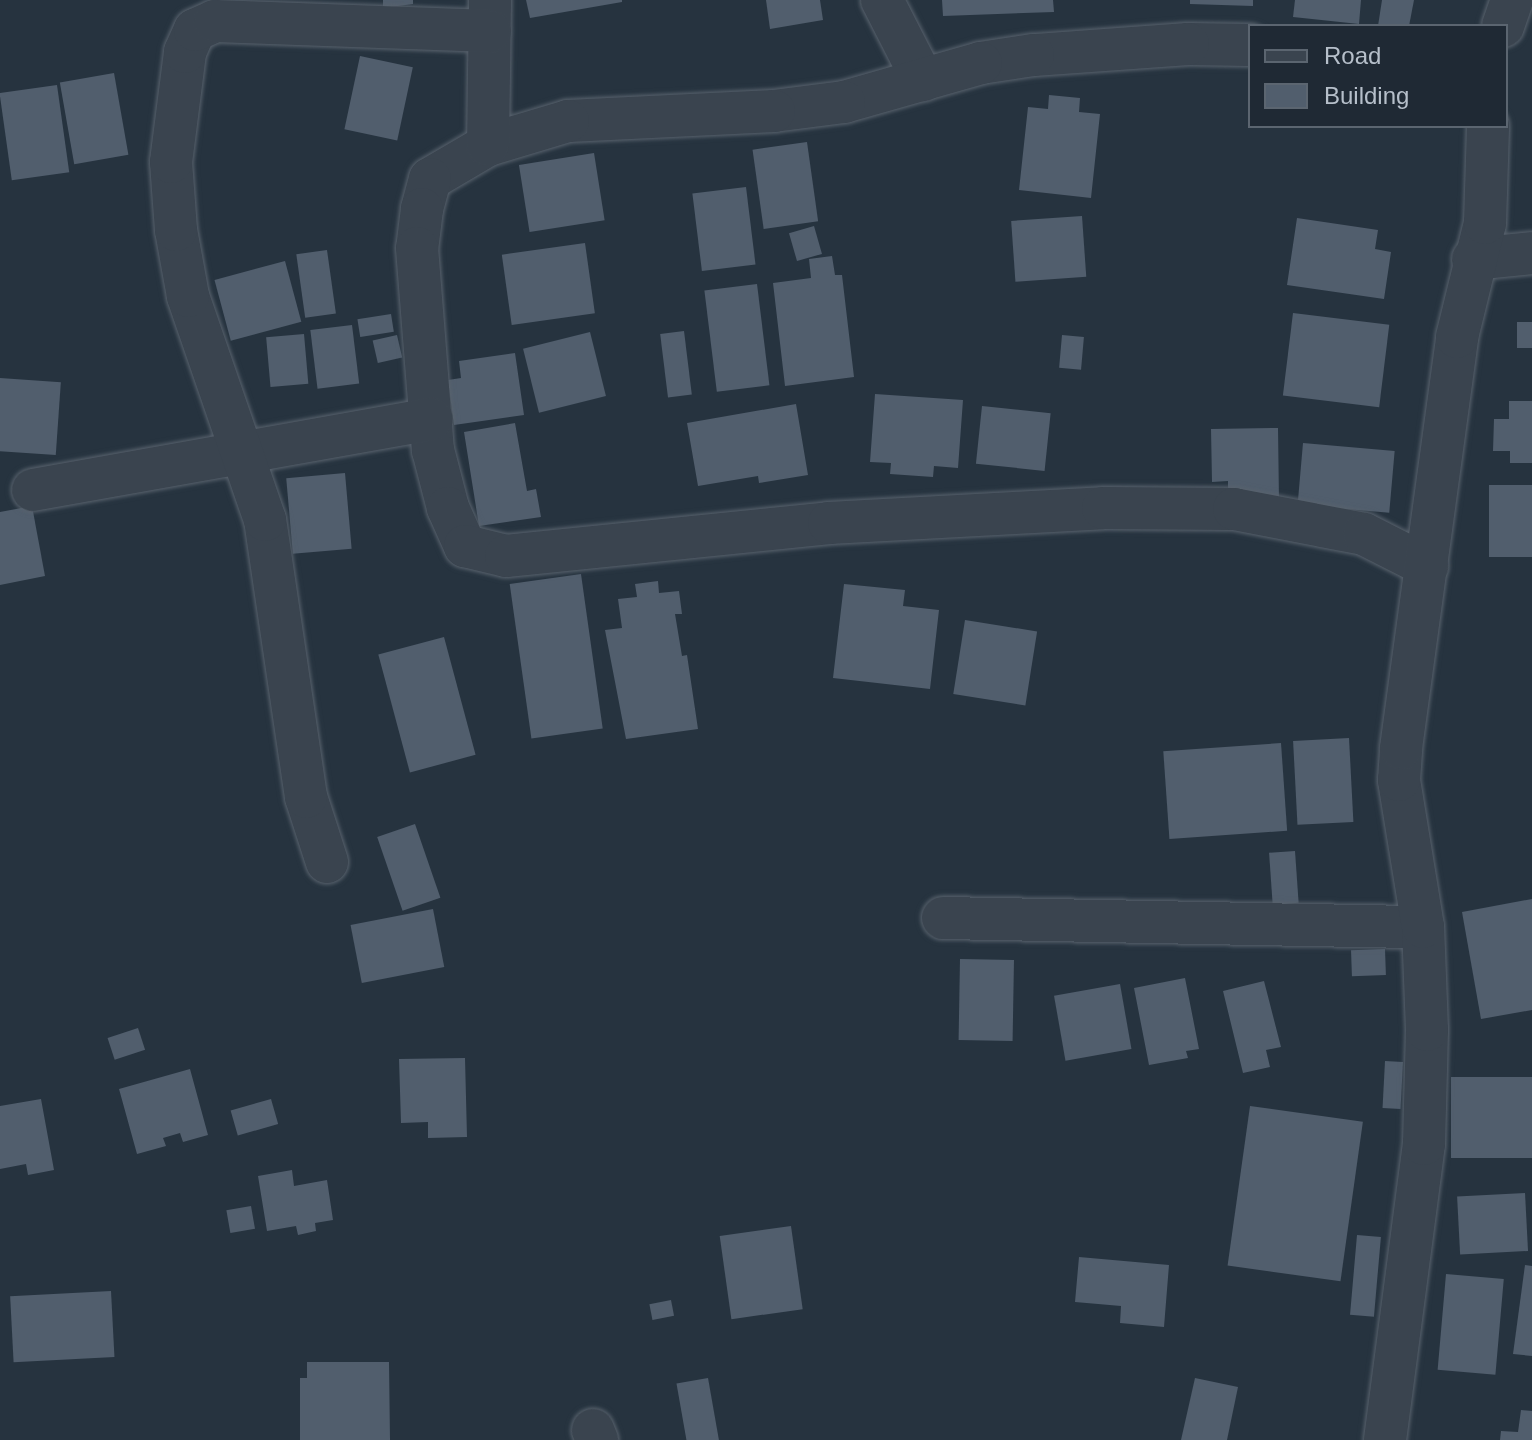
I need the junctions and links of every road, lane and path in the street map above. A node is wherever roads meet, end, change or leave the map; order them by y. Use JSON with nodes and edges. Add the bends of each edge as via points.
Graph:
{"nodes":[{"id":1,"x":882,"y":0,"type":"edge"},
{"id":2,"x":1512,"y":0,"type":"edge"},
{"id":3,"x":490,"y":16,"type":"edge"},
{"id":4,"x":1504,"y":24,"type":"edge"},
{"id":5,"x":1248,"y":45,"type":"edge"},
{"id":6,"x":923,"y":80,"type":"junction"},
{"id":7,"x":1488,"y":128,"type":"edge"},
{"id":8,"x":488,"y":145,"type":"junction"},
{"id":9,"x":1532,"y":253,"type":"edge"},
{"id":10,"x":1473,"y":259,"type":"junction"},
{"id":11,"x":432,"y":419,"type":"junction"},
{"id":12,"x":241,"y":453,"type":"junction"},
{"id":13,"x":33,"y":490,"type":"dead end"},
{"id":14,"x":1427,"y":566,"type":"junction"},
{"id":15,"x":327,"y":862,"type":"dead end"},
{"id":16,"x":943,"y":918,"type":"dead end"},
{"id":17,"x":1423,"y":927,"type":"junction"},
{"id":18,"x":1385,"y":1440,"type":"edge"}],
"edges":[{"from":1,"to":6,"type":"street"},
{"from":2,"to":4,"type":"street"},
{"from":3,"to":8,"type":"street"},
{"from":3,"to":12,"type":"street","via":[[215,21],[195,30],[185,52],[171,162],[176,230],[188,296]]},
{"from":5,"to":6,"type":"street","via":[[1033,55]]},
{"from":6,"to":8,"type":"street","via":[[844,102],[774,111],[568,121]]},
{"from":7,"to":10,"type":"street","via":[[1485,223]]},
{"from":8,"to":11,"type":"street","via":[[430,179],[422,209],[417,248]]},
{"from":9,"to":10,"type":"street"},
{"from":10,"to":14,"type":"street","via":[[1457,337]]},
{"from":11,"to":12,"type":"street"},
{"from":11,"to":14,"type":"street","via":[[444,493],[465,546],[506,556],[829,523],[1103,508],[1234,509],[1364,534]]},
{"from":12,"to":13,"type":"street"},
{"from":12,"to":15,"type":"street","via":[[265,520],[306,797]]},
{"from":14,"to":17,"type":"street","via":[[1399,780]]},
{"from":16,"to":17,"type":"street"},
{"from":17,"to":18,"type":"street","via":[[1424,1144]]}]}
